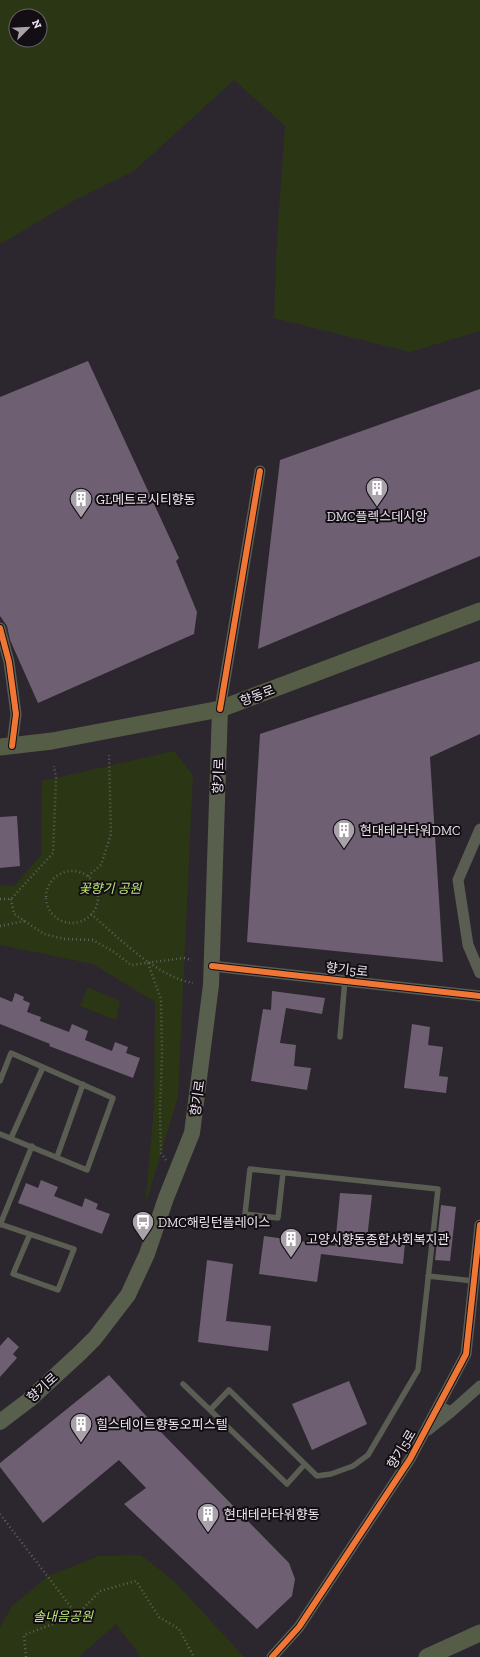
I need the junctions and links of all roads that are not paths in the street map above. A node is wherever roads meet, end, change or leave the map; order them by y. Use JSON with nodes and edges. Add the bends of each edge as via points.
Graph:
{"nodes":[{"id":1,"x":260,"y":471,"type":"dead end"},
{"id":2,"x":480,"y":610,"type":"edge"},
{"id":3,"x":0,"y":628,"type":"edge"},
{"id":4,"x":220,"y":709,"type":"junction"},
{"id":5,"x":6,"y":747,"type":"edge"},
{"id":6,"x":480,"y":829,"type":"edge"},
{"id":7,"x":212,"y":966,"type":"junction"},
{"id":8,"x":480,"y":974,"type":"edge"},
{"id":9,"x":345,"y":980,"type":"junction"},
{"id":10,"x":480,"y":996,"type":"edge"},
{"id":11,"x":340,"y":1038,"type":"dead end"},
{"id":12,"x":43,"y":1067,"type":"junction"},
{"id":13,"x":0,"y":1081,"type":"edge"},
{"id":14,"x":83,"y":1084,"type":"junction"},
{"id":15,"x":0,"y":1134,"type":"edge"},
{"id":16,"x":11,"y":1138,"type":"junction"},
{"id":17,"x":32,"y":1146,"type":"junction"},
{"id":18,"x":56,"y":1157,"type":"junction"},
{"id":19,"x":283,"y":1173,"type":"junction"},
{"id":20,"x":0,"y":1224,"type":"edge"},
{"id":21,"x":480,"y":1225,"type":"edge"},
{"id":22,"x":30,"y":1234,"type":"junction"},
{"id":23,"x":428,"y":1276,"type":"junction"},
{"id":24,"x":474,"y":1281,"type":"junction"},
{"id":25,"x":183,"y":1384,"type":"dead end"},
{"id":26,"x":480,"y":1386,"type":"edge"},
{"id":27,"x":438,"y":1406,"type":"junction"},
{"id":28,"x":210,"y":1410,"type":"junction"},
{"id":29,"x":451,"y":1412,"type":"junction"},
{"id":30,"x":0,"y":1422,"type":"edge"},
{"id":31,"x":424,"y":1433,"type":"junction"},
{"id":32,"x":305,"y":1464,"type":"junction"},
{"id":33,"x":480,"y":1633,"type":"edge"},
{"id":34,"x":272,"y":1657,"type":"edge"},
{"id":35,"x":427,"y":1657,"type":"edge"}],
"edges":[{"from":1,"to":4,"type":"street"},
{"from":2,"to":4,"type":"main road","name":"향동로"},
{"from":3,"to":5,"type":"street","via":[[9,662],[16,714]]},
{"from":4,"to":5,"type":"main road","name":"향동로","via":[[52,741]]},
{"from":4,"to":7,"type":"main road","name":"향기로"},
{"from":6,"to":8,"type":"street","via":[[458,880],[468,945]]},
{"from":7,"to":9,"type":"street","name":"향기5로"},
{"from":7,"to":30,"type":"main road","name":"향기로","via":[[192,1133],[166,1198],[148,1254],[128,1295],[95,1338],[29,1400]]},
{"from":9,"to":10,"type":"street","name":"향기5로"},
{"from":9,"to":11,"type":"lane"},
{"from":12,"to":13,"type":"lane","via":[[11,1053]]},
{"from":12,"to":14,"type":"lane"},
{"from":12,"to":16,"type":"lane"},
{"from":14,"to":18,"type":"lane"},
{"from":14,"to":18,"type":"lane","via":[[113,1098],[87,1170]]},
{"from":15,"to":16,"type":"lane"},
{"from":16,"to":17,"type":"lane"},
{"from":17,"to":18,"type":"lane"},
{"from":17,"to":20,"type":"lane"},
{"from":19,"to":19,"type":"lane","via":[[250,1169],[245,1214],[278,1218]]},
{"from":19,"to":23,"type":"lane","via":[[438,1190]]},
{"from":20,"to":22,"type":"lane"},
{"from":21,"to":24,"type":"street","name":"향기5로"},
{"from":22,"to":22,"type":"lane","via":[[74,1250],[58,1290],[13,1274]]},
{"from":23,"to":24,"type":"lane"},
{"from":23,"to":32,"type":"lane","via":[[418,1370],[368,1455],[353,1466],[331,1474],[317,1476]]},
{"from":24,"to":27,"type":"street","name":"향기5로","via":[[466,1354]]},
{"from":25,"to":28,"type":"lane"},
{"from":26,"to":29,"type":"street"},
{"from":27,"to":29,"type":"street"},
{"from":27,"to":31,"type":"street","name":"향기5로"},
{"from":28,"to":32,"type":"lane","via":[[229,1390]]},
{"from":28,"to":32,"type":"lane","via":[[287,1484]]},
{"from":29,"to":31,"type":"street"},
{"from":31,"to":34,"type":"street","name":"향기5로","via":[[410,1459],[299,1627]]},
{"from":33,"to":35,"type":"main road"}]}
